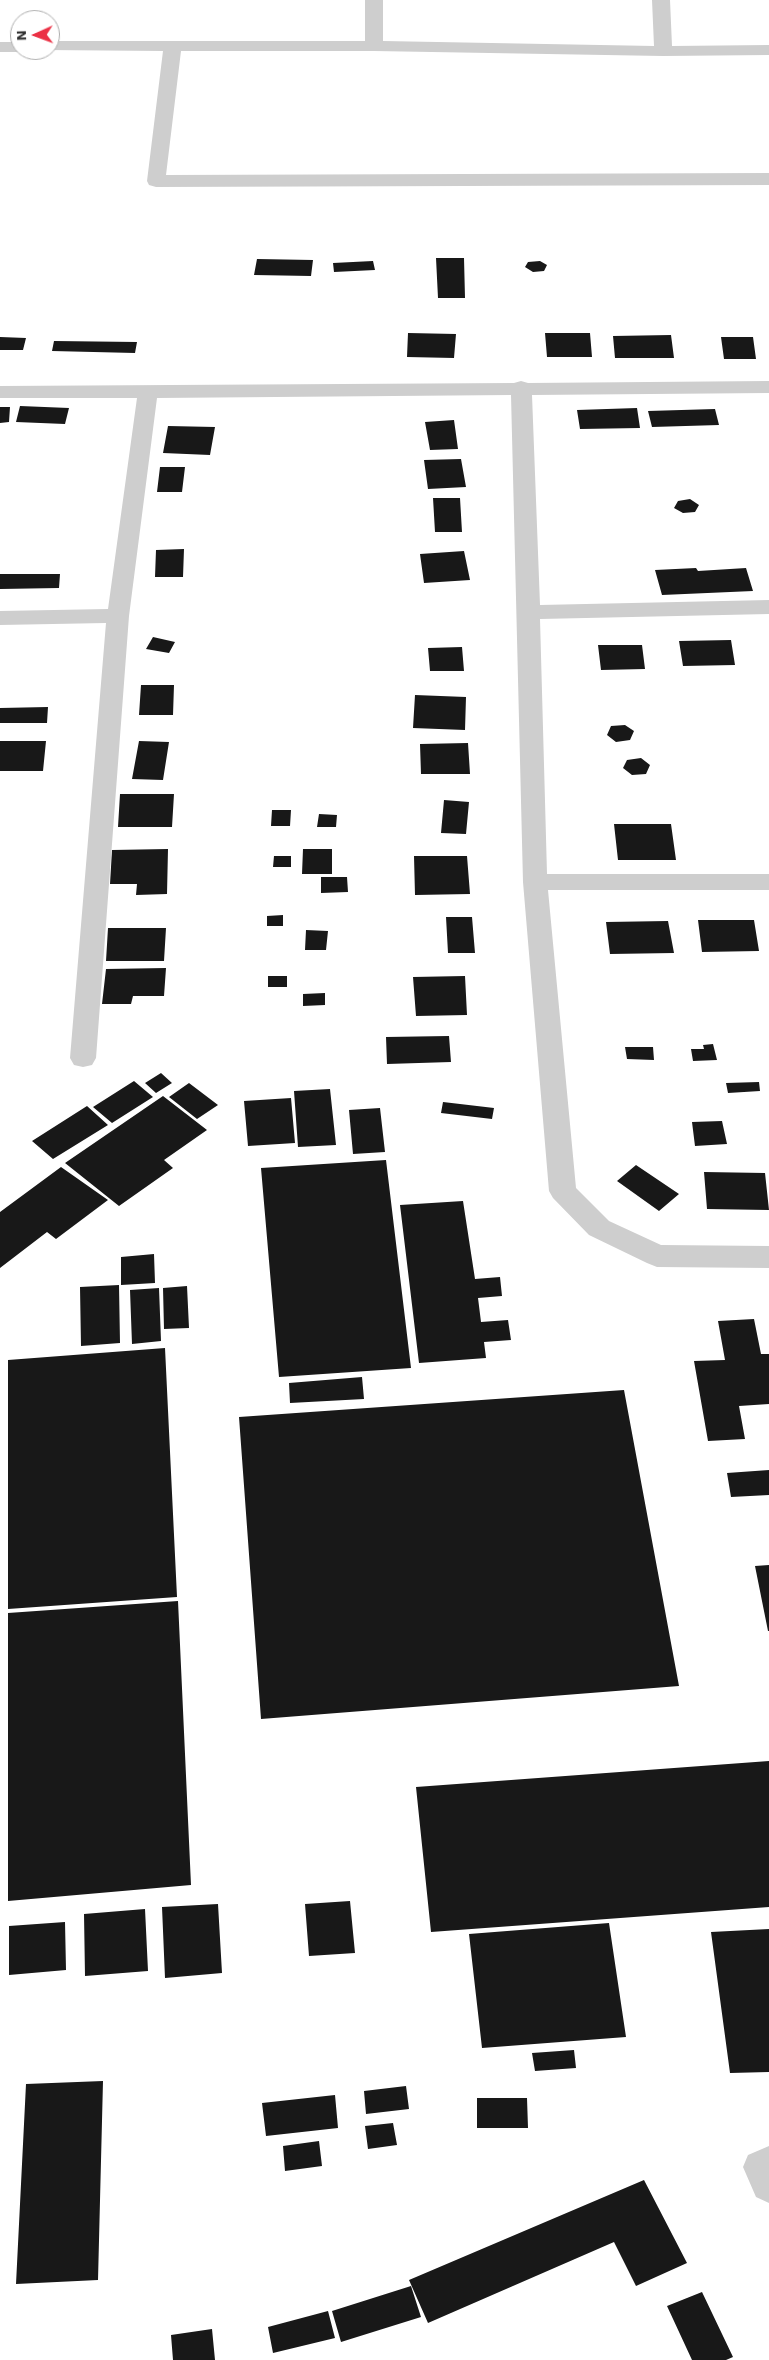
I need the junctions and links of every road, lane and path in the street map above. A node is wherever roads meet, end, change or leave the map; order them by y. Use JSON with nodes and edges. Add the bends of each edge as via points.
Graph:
{"nodes":[{"id":1,"x":374,"y":0,"type":"edge"},
{"id":2,"x":661,"y":0,"type":"edge"},
{"id":3,"x":172,"y":45,"type":"junction"},
{"id":4,"x":60,"y":46,"type":"edge"},
{"id":5,"x":374,"y":46,"type":"junction"},
{"id":6,"x":769,"y":50,"type":"edge"},
{"id":7,"x":663,"y":51,"type":"junction"},
{"id":8,"x":769,"y":179,"type":"edge"},
{"id":9,"x":521,"y":387,"type":"junction"},
{"id":10,"x":769,"y":387,"type":"edge"},
{"id":11,"x":0,"y":392,"type":"edge"},
{"id":12,"x":148,"y":392,"type":"junction"},
{"id":13,"x":769,"y":607,"type":"edge"},
{"id":14,"x":529,"y":612,"type":"junction"},
{"id":15,"x":118,"y":616,"type":"junction"},
{"id":16,"x":0,"y":618,"type":"edge"},
{"id":17,"x":535,"y":882,"type":"junction"},
{"id":18,"x":769,"y":882,"type":"edge"},
{"id":19,"x":83,"y":1058,"type":"dead end"},
{"id":20,"x":769,"y":1257,"type":"edge"}],
"edges":[{"from":1,"to":5,"type":"street"},
{"from":2,"to":7,"type":"street"},
{"from":3,"to":4,"type":"street"},
{"from":3,"to":5,"type":"street"},
{"from":3,"to":8,"type":"street","via":[[156,180]]},
{"from":5,"to":7,"type":"street"},
{"from":6,"to":7,"type":"street"},
{"from":9,"to":10,"type":"street"},
{"from":9,"to":12,"type":"street"},
{"from":9,"to":14,"type":"street"},
{"from":11,"to":12,"type":"street"},
{"from":12,"to":15,"type":"street"},
{"from":13,"to":14,"type":"street"},
{"from":14,"to":17,"type":"street"},
{"from":15,"to":16,"type":"street"},
{"from":15,"to":19,"type":"street"},
{"from":17,"to":18,"type":"street"},
{"from":17,"to":20,"type":"street","via":[[563,1191],[599,1228],[657,1256]]}]}
